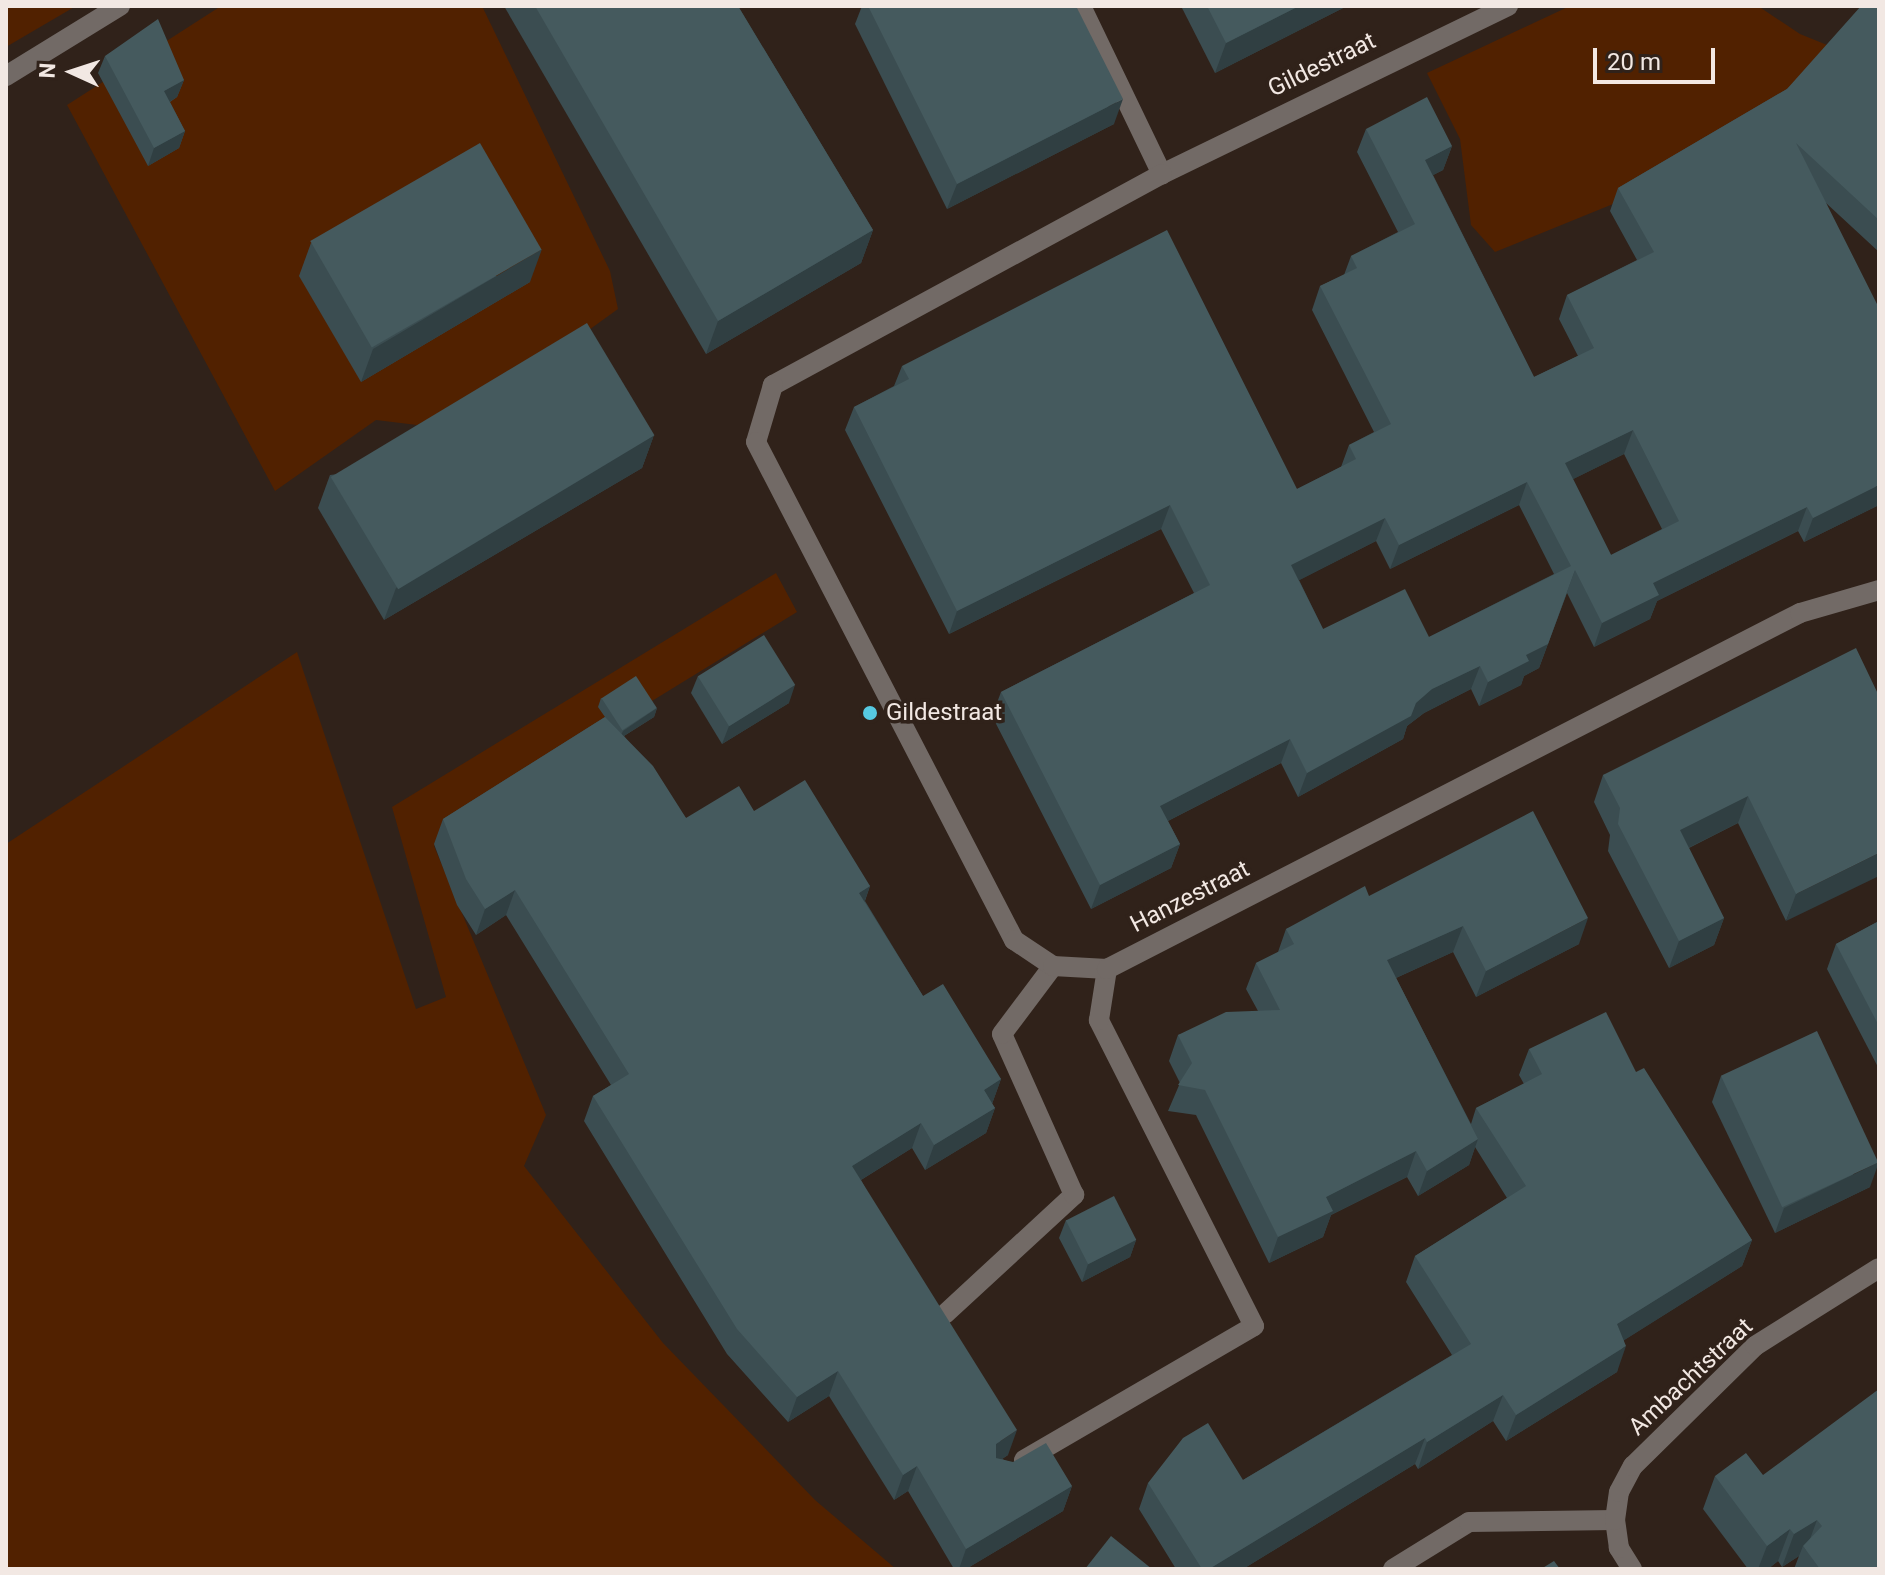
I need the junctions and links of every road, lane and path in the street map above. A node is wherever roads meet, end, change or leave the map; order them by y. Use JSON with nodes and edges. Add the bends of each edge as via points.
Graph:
{"nodes":[{"id":1,"x":120,"y":6,"type":"edge"},
{"id":2,"x":1081,"y":6,"type":"edge"},
{"id":3,"x":1508,"y":6,"type":"edge"},
{"id":4,"x":6,"y":76,"type":"edge"},
{"id":5,"x":1162,"y":174,"type":"junction"},
{"id":6,"x":1879,"y":590,"type":"edge"},
{"id":7,"x":1053,"y":966,"type":"junction"},
{"id":8,"x":1107,"y":969,"type":"junction"},
{"id":9,"x":1879,"y":1268,"type":"edge"},
{"id":10,"x":945,"y":1314,"type":"edge"},
{"id":11,"x":1011,"y":1468,"type":"edge"},
{"id":12,"x":1615,"y":1520,"type":"junction"},
{"id":13,"x":1393,"y":1569,"type":"edge"},
{"id":14,"x":1632,"y":1569,"type":"edge"}],
"edges":[{"from":1,"to":4,"type":"street"},
{"from":2,"to":5,"type":"street"},
{"from":3,"to":5,"type":"street","name":"Gildestraat"},
{"from":5,"to":7,"type":"street","name":"Gildestraat","via":[[773,385],[756,442],[1014,940]]},
{"from":6,"to":8,"type":"street","name":"Hanzestraat","via":[[1800,613]]},
{"from":7,"to":8,"type":"street"},
{"from":7,"to":10,"type":"street","via":[[1002,1034],[1074,1195]]},
{"from":8,"to":11,"type":"street","via":[[1099,1020],[1254,1326]]},
{"from":9,"to":12,"type":"street","name":"Ambachtstraat","via":[[1755,1346],[1633,1466],[1619,1492]]},
{"from":12,"to":13,"type":"street","via":[[1469,1522]]},
{"from":12,"to":14,"type":"street","name":"Ambachtstraat","via":[[1619,1548]]}]}
